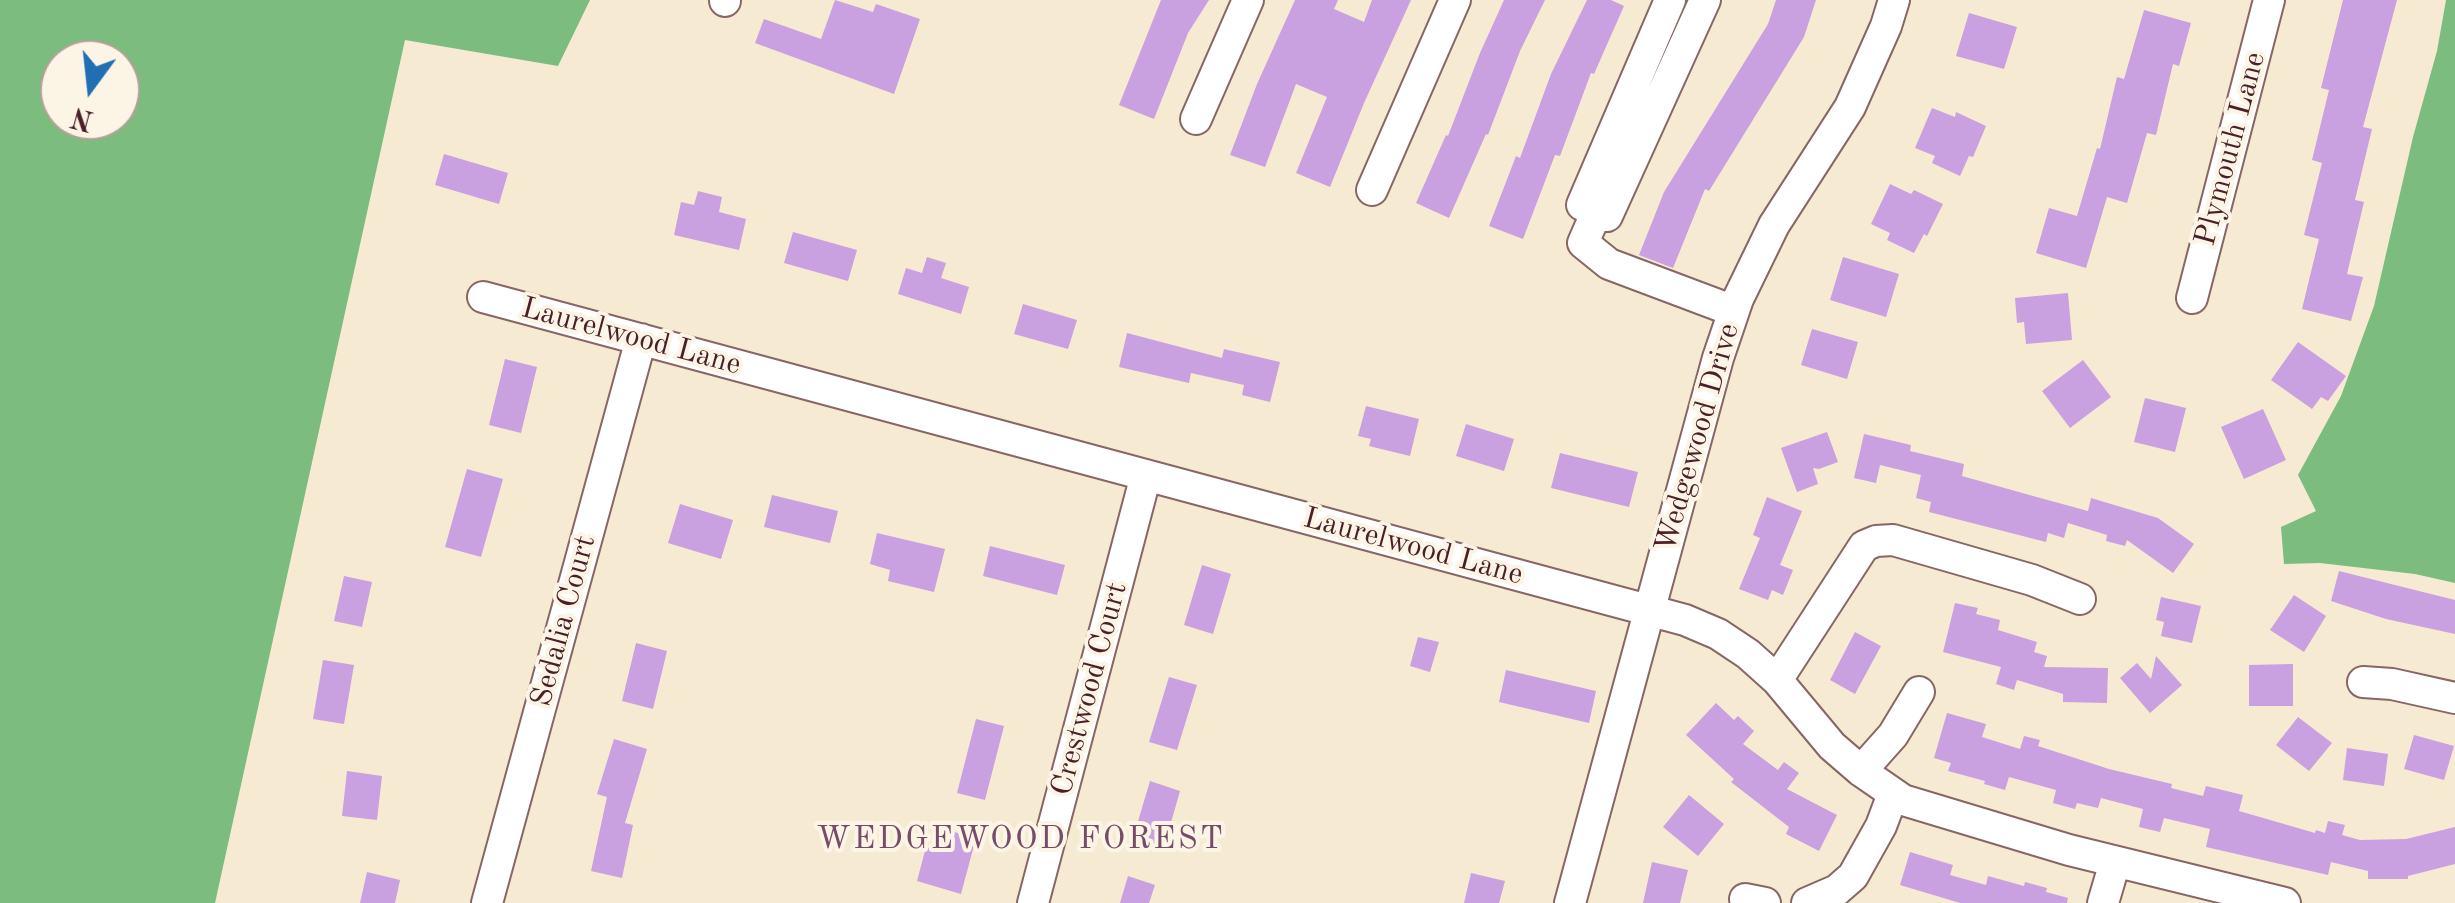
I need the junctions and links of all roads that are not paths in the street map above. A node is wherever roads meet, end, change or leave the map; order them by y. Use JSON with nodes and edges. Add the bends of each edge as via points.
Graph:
{"nodes":[{"id":1,"x":1248,"y":0,"type":"edge"},
{"id":2,"x":1456,"y":0,"type":"edge"},
{"id":3,"x":1670,"y":0,"type":"edge"},
{"id":4,"x":1704,"y":0,"type":"edge"},
{"id":5,"x":1894,"y":0,"type":"edge"},
{"id":6,"x":2270,"y":0,"type":"edge"},
{"id":7,"x":1196,"y":120,"type":"dead end"},
{"id":8,"x":1372,"y":190,"type":"dead end"},
{"id":9,"x":1596,"y":211,"type":"junction"},
{"id":10,"x":483,"y":298,"type":"dead end"},
{"id":11,"x":2192,"y":298,"type":"dead end"},
{"id":12,"x":1734,"y":312,"type":"junction"},
{"id":13,"x":641,"y":339,"type":"junction"},
{"id":14,"x":1146,"y":475,"type":"junction"},
{"id":15,"x":2080,"y":599,"type":"dead end"},
{"id":16,"x":1650,"y":611,"type":"junction"},
{"id":17,"x":1778,"y":680,"type":"junction"},
{"id":18,"x":2364,"y":682,"type":"dead end"},
{"id":19,"x":1919,"y":692,"type":"dead end"},
{"id":20,"x":2455,"y":698,"type":"edge"},
{"id":21,"x":1861,"y":772,"type":"junction"},
{"id":22,"x":1893,"y":794,"type":"junction"},
{"id":23,"x":2115,"y":862,"type":"junction"},
{"id":24,"x":487,"y":903,"type":"edge"},
{"id":25,"x":1033,"y":903,"type":"edge"},
{"id":26,"x":1570,"y":903,"type":"edge"},
{"id":27,"x":1807,"y":903,"type":"edge"},
{"id":28,"x":2103,"y":903,"type":"edge"},
{"id":29,"x":2284,"y":903,"type":"edge"}],
"edges":[{"from":1,"to":7,"type":"street"},
{"from":2,"to":8,"type":"street"},
{"from":3,"to":9,"type":"street","via":[[1582,205]]},
{"from":4,"to":9,"type":"street","via":[[1607,216]]},
{"from":5,"to":12,"type":"street","name":"Wedgewood Drive","via":[[1850,107],[1774,225]]},
{"from":6,"to":11,"type":"street","name":"Plymouth Lane"},
{"from":9,"to":12,"type":"street","via":[[1583,243],[1609,264]]},
{"from":10,"to":13,"type":"street","name":"Laurelwood Lane"},
{"from":12,"to":16,"type":"street","name":"Wedgewood Drive"},
{"from":13,"to":14,"type":"street","name":"Laurelwood Lane"},
{"from":13,"to":24,"type":"street","name":"Sedalia Court"},
{"from":14,"to":16,"type":"street","name":"Laurelwood Lane"},
{"from":14,"to":25,"type":"street","name":"Crestwood Court"},
{"from":15,"to":17,"type":"street","via":[[1894,540],[1859,538]]},
{"from":16,"to":17,"type":"street","name":"Laurelwood Lane","via":[[1718,634]]},
{"from":16,"to":26,"type":"street","name":"Wedgewood Drive"},
{"from":17,"to":21,"type":"street","name":"Laurelwood Lane"},
{"from":18,"to":20,"type":"street"},
{"from":19,"to":21,"type":"street"},
{"from":21,"to":22,"type":"street","name":"Laurelwood Lane"},
{"from":22,"to":23,"type":"street","name":"Laurelwood Lane"},
{"from":22,"to":27,"type":"street","via":[[1853,876]]},
{"from":23,"to":28,"type":"street"},
{"from":23,"to":29,"type":"street","name":"Laurelwood Lane"}]}
